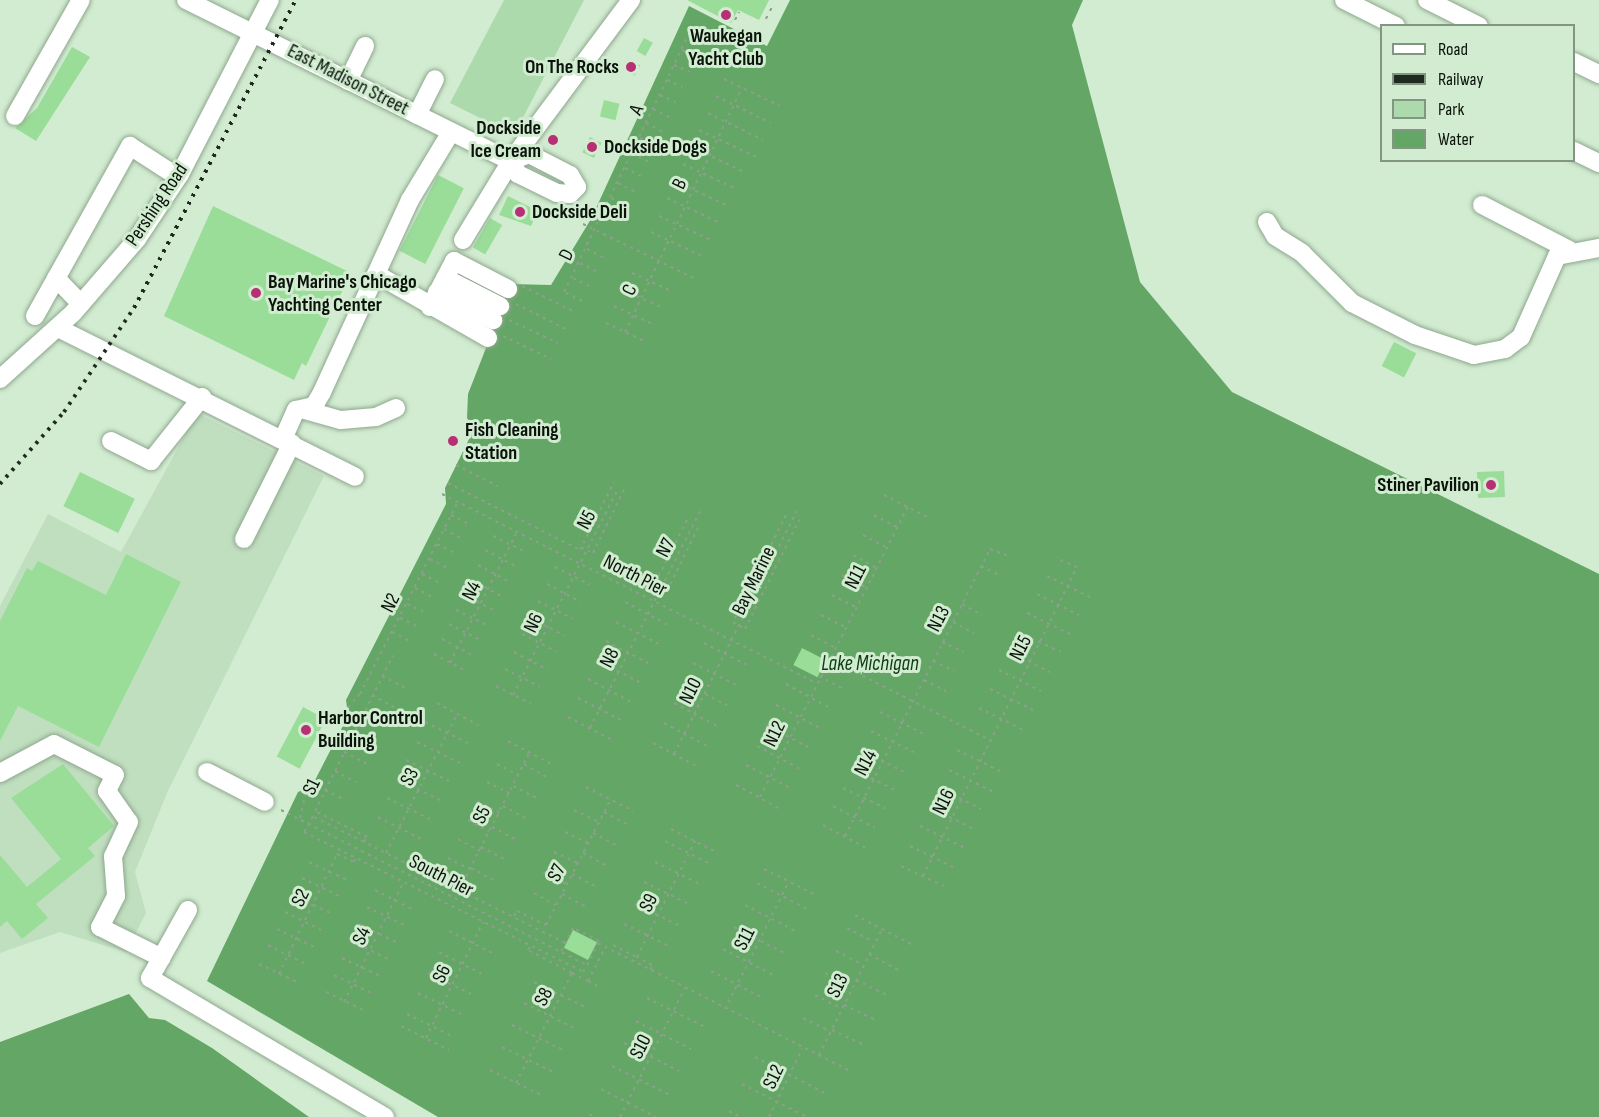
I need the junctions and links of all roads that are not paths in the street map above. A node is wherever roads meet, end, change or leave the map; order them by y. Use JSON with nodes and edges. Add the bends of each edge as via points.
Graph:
{"nodes":[{"id":1,"x":81,"y":0,"type":"edge"},
{"id":2,"x":186,"y":0,"type":"edge"},
{"id":3,"x":270,"y":0,"type":"edge"},
{"id":4,"x":631,"y":0,"type":"edge"},
{"id":5,"x":1344,"y":0,"type":"edge"},
{"id":6,"x":1427,"y":0,"type":"edge"},
{"id":7,"x":1392,"y":24,"type":"edge"},
{"id":8,"x":1475,"y":24,"type":"edge"},
{"id":9,"x":253,"y":34,"type":"junction"},
{"id":10,"x":365,"y":46,"type":"dead end"},
{"id":11,"x":1575,"y":62,"type":"edge"},
{"id":12,"x":1599,"y":74,"type":"edge"},
{"id":13,"x":435,"y":80,"type":"dead end"},
{"id":14,"x":348,"y":81,"type":"junction"},
{"id":15,"x":417,"y":115,"type":"junction"},
{"id":16,"x":15,"y":116,"type":"dead end"},
{"id":17,"x":451,"y":132,"type":"junction"},
{"id":18,"x":1575,"y":151,"type":"edge"},
{"id":19,"x":511,"y":161,"type":"junction"},
{"id":20,"x":1599,"y":163,"type":"edge"},
{"id":21,"x":178,"y":177,"type":"junction"},
{"id":22,"x":1482,"y":205,"type":"dead end"},
{"id":23,"x":1267,"y":222,"type":"dead end"},
{"id":24,"x":463,"y":240,"type":"dead end"},
{"id":25,"x":1599,"y":248,"type":"edge"},
{"id":26,"x":1569,"y":250,"type":"junction"},
{"id":27,"x":56,"y":278,"type":"junction"},
{"id":28,"x":374,"y":280,"type":"junction"},
{"id":29,"x":437,"y":292,"type":"junction"},
{"id":30,"x":81,"y":304,"type":"junction"},
{"id":31,"x":35,"y":316,"type":"dead end"},
{"id":32,"x":58,"y":328,"type":"junction"},
{"id":33,"x":0,"y":379,"type":"edge"},
{"id":34,"x":202,"y":398,"type":"junction"},
{"id":35,"x":396,"y":408,"type":"dead end"},
{"id":36,"x":305,"y":410,"type":"junction"},
{"id":37,"x":111,"y":441,"type":"dead end"},
{"id":38,"x":287,"y":441,"type":"junction"},
{"id":39,"x":244,"y":539,"type":"dead end"},
{"id":40,"x":207,"y":772,"type":"dead end"},
{"id":41,"x":0,"y":773,"type":"edge"},
{"id":42,"x":273,"y":806,"type":"road end"},
{"id":43,"x":188,"y":910,"type":"dead end"},
{"id":44,"x":162,"y":958,"type":"junction"},
{"id":45,"x":385,"y":1117,"type":"edge"}],
"edges":[{"from":1,"to":16,"type":"street"},
{"from":2,"to":9,"type":"street","name":"East Madison Street"},
{"from":3,"to":9,"type":"street","name":"Pershing Road"},
{"from":4,"to":19,"type":"street"},
{"from":5,"to":7,"type":"street"},
{"from":6,"to":8,"type":"street"},
{"from":9,"to":14,"type":"street","name":"East Madison Street"},
{"from":9,"to":21,"type":"street","name":"Pershing Road"},
{"from":10,"to":14,"type":"street"},
{"from":11,"to":12,"type":"street"},
{"from":13,"to":15,"type":"street"},
{"from":14,"to":15,"type":"street","name":"East Madison Street"},
{"from":15,"to":17,"type":"street","name":"East Madison Street"},
{"from":17,"to":19,"type":"street","name":"East Madison Street"},
{"from":17,"to":28,"type":"street"},
{"from":18,"to":20,"type":"street"},
{"from":19,"to":24,"type":"street"},
{"from":21,"to":27,"type":"street","via":[[129,146]]},
{"from":21,"to":30,"type":"street","name":"Pershing Road","via":[[137,238]]},
{"from":22,"to":26,"type":"street"},
{"from":23,"to":26,"type":"street","via":[[1275,236],[1302,253],[1352,303],[1415,335],[1474,355],[1505,349],[1521,337],[1557,256]]},
{"from":25,"to":26,"type":"street"},
{"from":27,"to":30,"type":"street"},
{"from":27,"to":31,"type":"street"},
{"from":28,"to":29,"type":"street"},
{"from":28,"to":36,"type":"street","via":[[322,392]]},
{"from":29,"to":29,"type":"street","via":[[501,311],[454,261]]},
{"from":30,"to":32,"type":"street","name":"Pershing Road"},
{"from":32,"to":33,"type":"street","name":"Pershing Road"},
{"from":32,"to":34,"type":"street"},
{"from":34,"to":37,"type":"street","via":[[151,461]]},
{"from":34,"to":38,"type":"street"},
{"from":35,"to":36,"type":"street","via":[[376,417],[341,420]]},
{"from":36,"to":38,"type":"street","via":[[296,410]]},
{"from":38,"to":39,"type":"street"},
{"from":40,"to":42,"type":"street"},
{"from":41,"to":44,"type":"street","via":[[54,744],[115,775],[107,791],[129,822],[113,856],[116,896],[100,927]]},
{"from":43,"to":44,"type":"street"},
{"from":44,"to":45,"type":"street","via":[[150,978]]}]}
